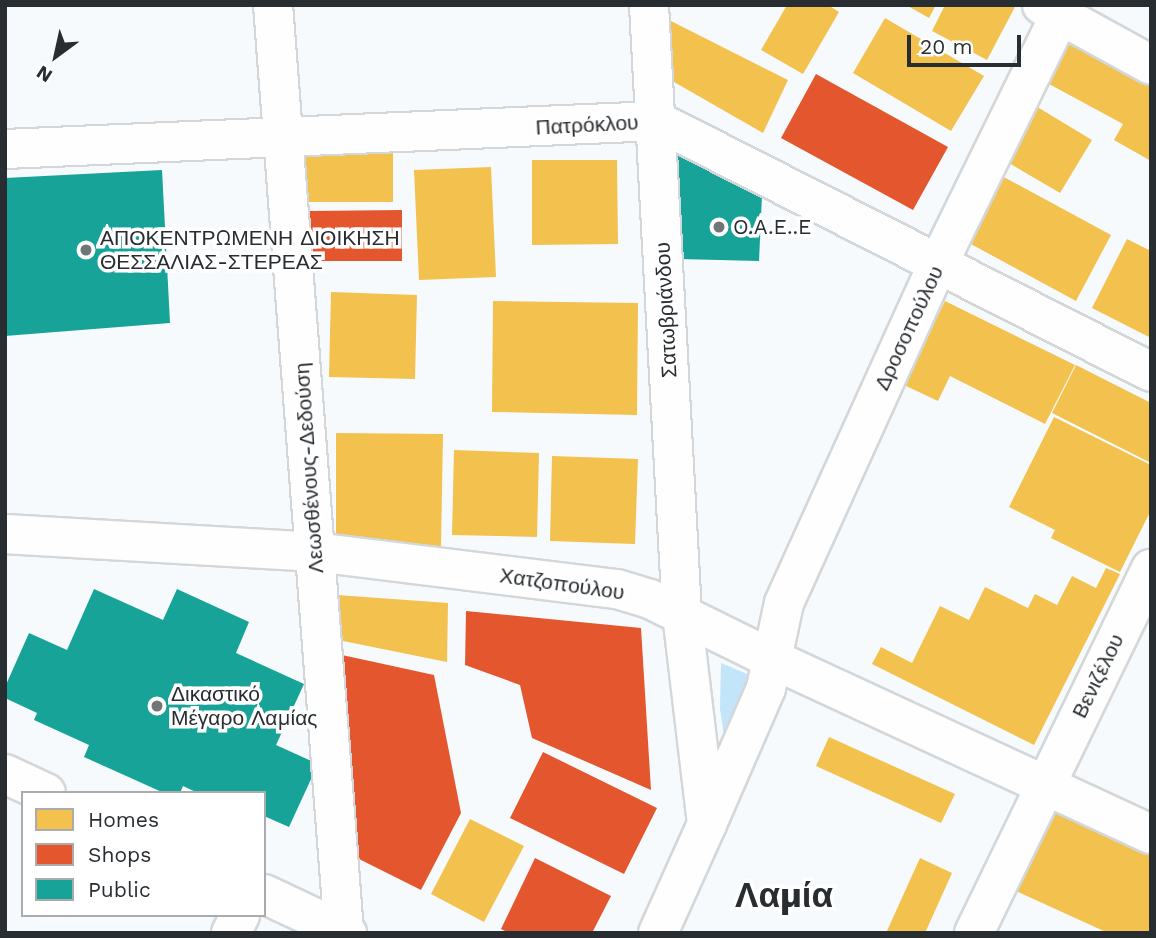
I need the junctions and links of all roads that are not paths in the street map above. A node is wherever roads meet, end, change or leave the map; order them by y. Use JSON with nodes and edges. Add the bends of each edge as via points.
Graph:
{"nodes":[{"id":1,"x":273,"y":5,"type":"edge"},
{"id":2,"x":649,"y":5,"type":"edge"},
{"id":3,"x":1056,"y":9,"type":"edge"},
{"id":4,"x":1151,"y":65,"type":"edge"},
{"id":5,"x":657,"y":121,"type":"junction"},
{"id":6,"x":284,"y":139,"type":"junction"},
{"id":7,"x":5,"y":149,"type":"edge"},
{"id":8,"x":938,"y":264,"type":"junction"},
{"id":9,"x":1151,"y":372,"type":"edge"},
{"id":10,"x":5,"y":534,"type":"edge"},
{"id":11,"x":315,"y":552,"type":"junction"},
{"id":12,"x":1151,"y":569,"type":"edge"},
{"id":13,"x":682,"y":614,"type":"junction"},
{"id":14,"x":772,"y":659,"type":"junction"},
{"id":15,"x":5,"y":774,"type":"edge"},
{"id":16,"x":1044,"y":784,"type":"junction"},
{"id":17,"x":42,"y":791,"type":"edge"},
{"id":18,"x":707,"y":824,"type":"junction"},
{"id":19,"x":1151,"y":834,"type":"edge"},
{"id":20,"x":266,"y":895,"type":"edge"},
{"id":21,"x":239,"y":917,"type":"edge"},
{"id":22,"x":346,"y":932,"type":"edge"},
{"id":23,"x":231,"y":933,"type":"edge"},
{"id":24,"x":658,"y":933,"type":"edge"},
{"id":25,"x":974,"y":933,"type":"edge"}],
"edges":[{"from":1,"to":6,"type":"street","name":"Λεωσθένους-Δεδούση"},
{"from":2,"to":5,"type":"street","name":"Σατωβριάνδου"},
{"from":3,"to":4,"type":"street"},
{"from":3,"to":8,"type":"street","name":"Δροσοπούλου"},
{"from":5,"to":6,"type":"street","name":"Πατρόκλου"},
{"from":5,"to":8,"type":"street","name":"Πατρόκλου"},
{"from":5,"to":13,"type":"street","name":"Σατωβριάνδου"},
{"from":6,"to":7,"type":"street","name":"Πατρόκλου"},
{"from":6,"to":11,"type":"street","name":"Λεωσθένους-Δεδούση"},
{"from":8,"to":9,"type":"street","name":"Πατρόκλου"},
{"from":8,"to":14,"type":"street","name":"Δροσοπούλου","via":[[784,603]]},
{"from":10,"to":11,"type":"street","name":"Χατζοπούλου"},
{"from":11,"to":13,"type":"street","name":"Χατζοπούλου","via":[[617,589]]},
{"from":11,"to":22,"type":"street","name":"Λεωσθένους-Δεδούση"},
{"from":12,"to":16,"type":"street","name":"Βενιζέλου"},
{"from":13,"to":14,"type":"street","name":"Χατζοπούλου"},
{"from":13,"to":18,"type":"street","name":"Σατωβριάνδου"},
{"from":14,"to":16,"type":"street","name":"Χατζοπούλου"},
{"from":14,"to":18,"type":"street","name":"Δροσοπούλου","via":[[766,688]]},
{"from":15,"to":17,"type":"street"},
{"from":16,"to":19,"type":"street","name":"Χατζοπούλου"},
{"from":16,"to":25,"type":"street","name":"Βενιζέλου"},
{"from":18,"to":24,"type":"street","name":"Δροσοπούλου"},
{"from":20,"to":22,"type":"street"},
{"from":21,"to":23,"type":"street"}]}
